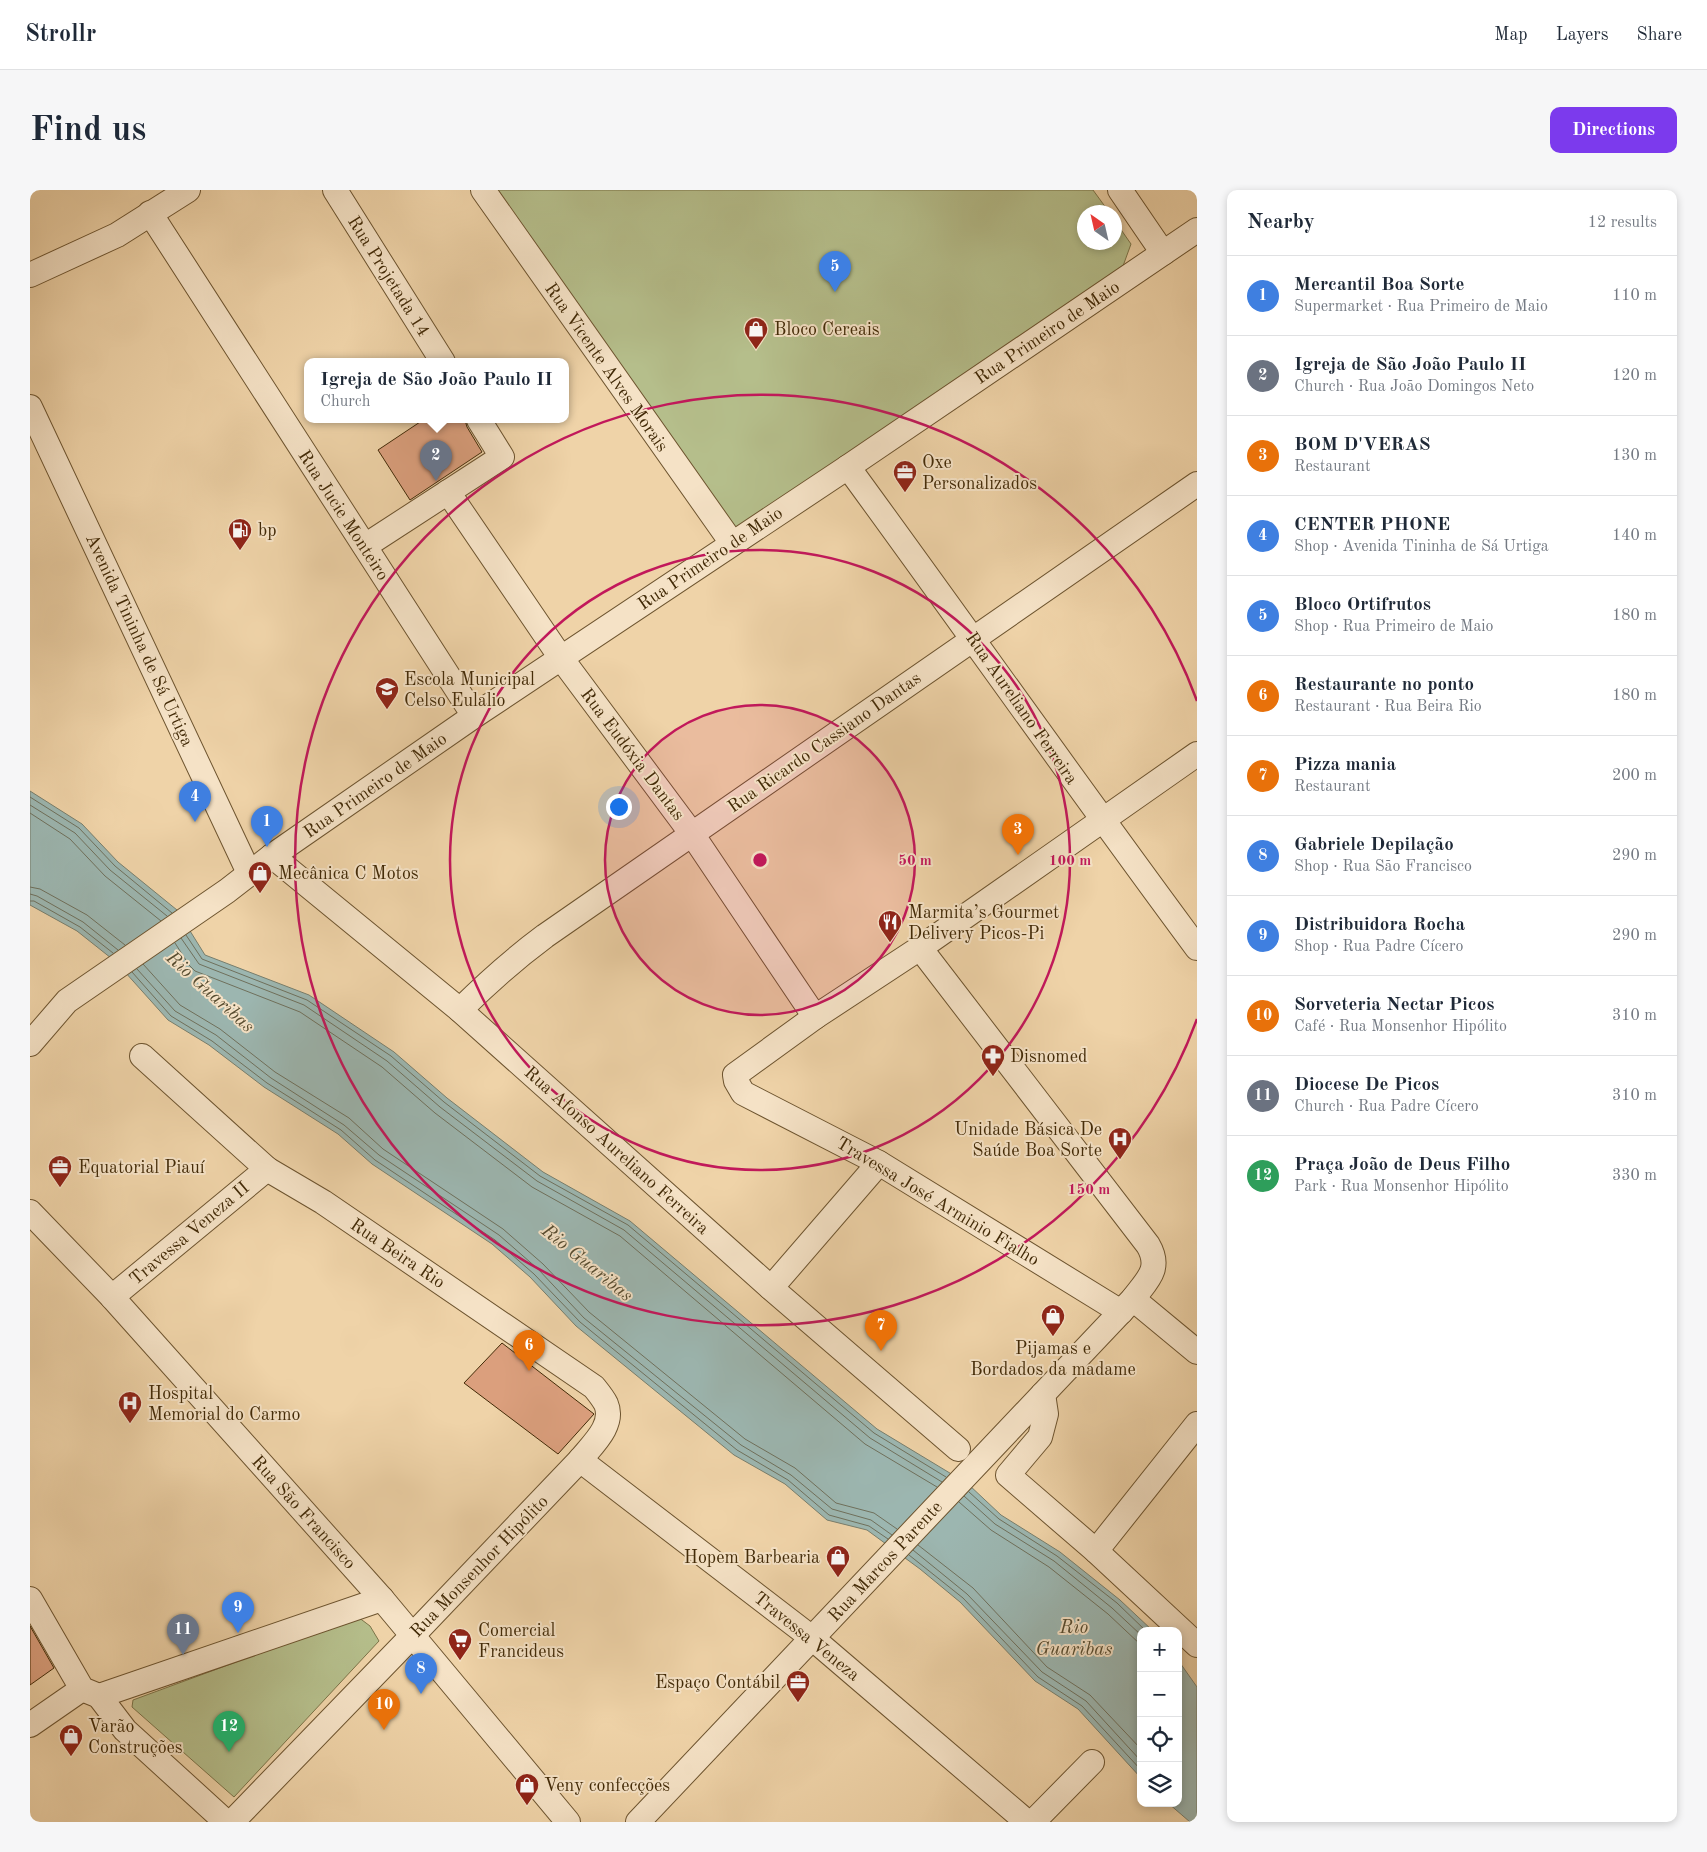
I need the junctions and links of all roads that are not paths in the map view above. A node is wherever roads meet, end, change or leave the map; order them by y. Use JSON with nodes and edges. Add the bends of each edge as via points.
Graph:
{"nodes":[{"id":1,"x":188,"y":190,"type":"edge"},
{"id":2,"x":335,"y":190,"type":"edge"},
{"id":3,"x":483,"y":190,"type":"edge"},
{"id":4,"x":1120,"y":190,"type":"edge"},
{"id":5,"x":150,"y":213,"type":"junction"},
{"id":6,"x":1197,"y":230,"type":"edge"},
{"id":7,"x":1163,"y":253,"type":"junction"},
{"id":8,"x":30,"y":275,"type":"edge"},
{"id":9,"x":440,"y":358,"type":"edge"},
{"id":10,"x":30,"y":407,"type":"edge"},
{"id":11,"x":481,"y":423,"type":"edge"},
{"id":12,"x":848,"y":467,"type":"junction"},
{"id":13,"x":1197,"y":484,"type":"edge"},
{"id":14,"x":448,"y":492,"type":"junction"},
{"id":15,"x":732,"y":543,"type":"junction"},
{"id":16,"x":365,"y":546,"type":"junction"},
{"id":17,"x":972,"y":638,"type":"junction"},
{"id":18,"x":561,"y":658,"type":"junction"},
{"id":19,"x":474,"y":716,"type":"junction"},
{"id":20,"x":1197,"y":754,"type":"edge"},
{"id":21,"x":1102,"y":821,"type":"junction"},
{"id":22,"x":692,"y":834,"type":"junction"},
{"id":23,"x":272,"y":856,"type":"junction"},
{"id":24,"x":250,"y":874,"type":"junction"},
{"id":25,"x":920,"y":948,"type":"junction"},
{"id":26,"x":1197,"y":948,"type":"edge"},
{"id":27,"x":460,"y":1010,"type":"junction"},
{"id":28,"x":815,"y":1018,"type":"junction"},
{"id":29,"x":30,"y":1044,"type":"edge"},
{"id":30,"x":142,"y":1056,"type":"dead end"},
{"id":31,"x":879,"y":1162,"type":"junction"},
{"id":32,"x":266,"y":1169,"type":"junction"},
{"id":33,"x":30,"y":1212,"type":"edge"},
{"id":34,"x":771,"y":1288,"type":"junction"},
{"id":35,"x":112,"y":1297,"type":"junction"},
{"id":36,"x":1127,"y":1305,"type":"junction"},
{"id":37,"x":1197,"y":1352,"type":"edge"},
{"id":38,"x":1043,"y":1394,"type":"junction"},
{"id":39,"x":1197,"y":1424,"type":"edge"},
{"id":40,"x":958,"y":1449,"type":"dead end"},
{"id":41,"x":580,"y":1460,"type":"junction"},
{"id":42,"x":1096,"y":1551,"type":"junction"},
{"id":43,"x":382,"y":1599,"type":"junction"},
{"id":44,"x":30,"y":1600,"type":"edge"},
{"id":45,"x":413,"y":1635,"type":"junction"},
{"id":46,"x":812,"y":1638,"type":"junction"},
{"id":47,"x":1197,"y":1645,"type":"edge"},
{"id":48,"x":90,"y":1692,"type":"junction"},
{"id":49,"x":30,"y":1725,"type":"edge"},
{"id":50,"x":1092,"y":1762,"type":"dead end"},
{"id":51,"x":226,"y":1822,"type":"edge"},
{"id":52,"x":232,"y":1822,"type":"edge"},
{"id":53,"x":568,"y":1822,"type":"edge"},
{"id":54,"x":638,"y":1822,"type":"edge"},
{"id":55,"x":1027,"y":1822,"type":"edge"},
{"id":56,"x":1033,"y":1822,"type":"edge"}],
"edges":[{"from":1,"to":5,"type":"street"},
{"from":2,"to":9,"type":"street","name":"Rua Projetada 14"},
{"from":3,"to":15,"type":"street","name":"Rua Vicente Alves Morais"},
{"from":4,"to":7,"type":"street"},
{"from":5,"to":8,"type":"street","via":[[117,235]]},
{"from":5,"to":16,"type":"street","name":"Rua Jucie Monteiro"},
{"from":6,"to":7,"type":"street","name":"Rua Primeiro de Maio"},
{"from":7,"to":12,"type":"street","name":"Rua Primeiro de Maio"},
{"from":10,"to":24,"type":"street","name":"Avenida Tininha de Sá Urtiga"},
{"from":11,"to":14,"type":"street","via":[[502,457]]},
{"from":12,"to":15,"type":"street","name":"Rua Primeiro de Maio"},
{"from":12,"to":17,"type":"street","name":"Rua Aureliano Ferreira"},
{"from":13,"to":17,"type":"street","name":"Rua Ricardo Cassiano Dantas"},
{"from":14,"to":16,"type":"street"},
{"from":14,"to":18,"type":"street","name":"Rua Eudóxia Dantas"},
{"from":15,"to":18,"type":"street","name":"Rua Primeiro de Maio"},
{"from":16,"to":19,"type":"street","name":"Rua Jucie Monteiro"},
{"from":17,"to":21,"type":"street","name":"Rua Aureliano Ferreira"},
{"from":17,"to":22,"type":"street","name":"Rua Ricardo Cassiano Dantas"},
{"from":18,"to":19,"type":"street","name":"Rua Primeiro de Maio"},
{"from":18,"to":22,"type":"street","name":"Rua Eudóxia Dantas"},
{"from":19,"to":23,"type":"street","name":"Rua Primeiro de Maio"},
{"from":20,"to":21,"type":"street"},
{"from":21,"to":25,"type":"street"},
{"from":21,"to":26,"type":"street","name":"Rua Aureliano Ferreira"},
{"from":22,"to":27,"type":"street","name":"Rua Ricardo Cassiano Dantas","via":[[516,958]]},
{"from":22,"to":28,"type":"street","name":"Rua Eudóxia Dantas"},
{"from":23,"to":24,"type":"street","name":"Rua Primeiro de Maio"},
{"from":23,"to":27,"type":"street","name":"Rua Afonso Aureliano Ferreira"},
{"from":24,"to":29,"type":"street","name":"Rua Primeiro de Maio","via":[[67,1001]]},
{"from":25,"to":28,"type":"street"},
{"from":25,"to":36,"type":"street","name":"Rua Marcos Parente","via":[[1148,1245],[1154,1267],[1150,1278]]},
{"from":27,"to":34,"type":"street","name":"Rua Afonso Aureliano Ferreira"},
{"from":28,"to":31,"type":"street","name":"Travessa José Arminio Fialho","via":[[735,1075],[736,1081],[743,1093]]},
{"from":30,"to":32,"type":"street","name":"Rua Beira Rio"},
{"from":31,"to":34,"type":"street"},
{"from":31,"to":36,"type":"street","name":"Travessa José Arminio Fialho"},
{"from":32,"to":35,"type":"street","name":"Travessa Veneza II"},
{"from":32,"to":41,"type":"street","name":"Rua Beira Rio","via":[[323,1202],[594,1387],[606,1405],[608,1420]]},
{"from":33,"to":35,"type":"street","name":"Rua São Francisco"},
{"from":34,"to":40,"type":"street","name":"Rua Afonso Aureliano Ferreira"},
{"from":35,"to":43,"type":"street","name":"Rua São Francisco"},
{"from":36,"to":37,"type":"street","name":"Travessa José Arminio Fialho"},
{"from":36,"to":38,"type":"street","name":"Rua Marcos Parente"},
{"from":38,"to":42,"type":"street","via":[[1046,1414],[1040,1436],[1008,1475]]},
{"from":38,"to":46,"type":"street","name":"Rua Marcos Parente"},
{"from":39,"to":42,"type":"street"},
{"from":41,"to":45,"type":"street","name":"Rua Monsenhor Hipólito"},
{"from":41,"to":46,"type":"street","name":"Travessa Veneza"},
{"from":42,"to":47,"type":"street"},
{"from":43,"to":45,"type":"street","name":"Rua São Francisco"},
{"from":43,"to":48,"type":"street"},
{"from":44,"to":48,"type":"street"},
{"from":45,"to":52,"type":"street","name":"Rua Monsenhor Hipólito"},
{"from":45,"to":53,"type":"street","name":"Rua São Francisco"},
{"from":46,"to":54,"type":"street","name":"Rua Marcos Parente"},
{"from":46,"to":55,"type":"street","name":"Travessa Veneza"},
{"from":48,"to":49,"type":"street"},
{"from":48,"to":51,"type":"street","via":[[125,1730]]},
{"from":50,"to":56,"type":"street"}]}
